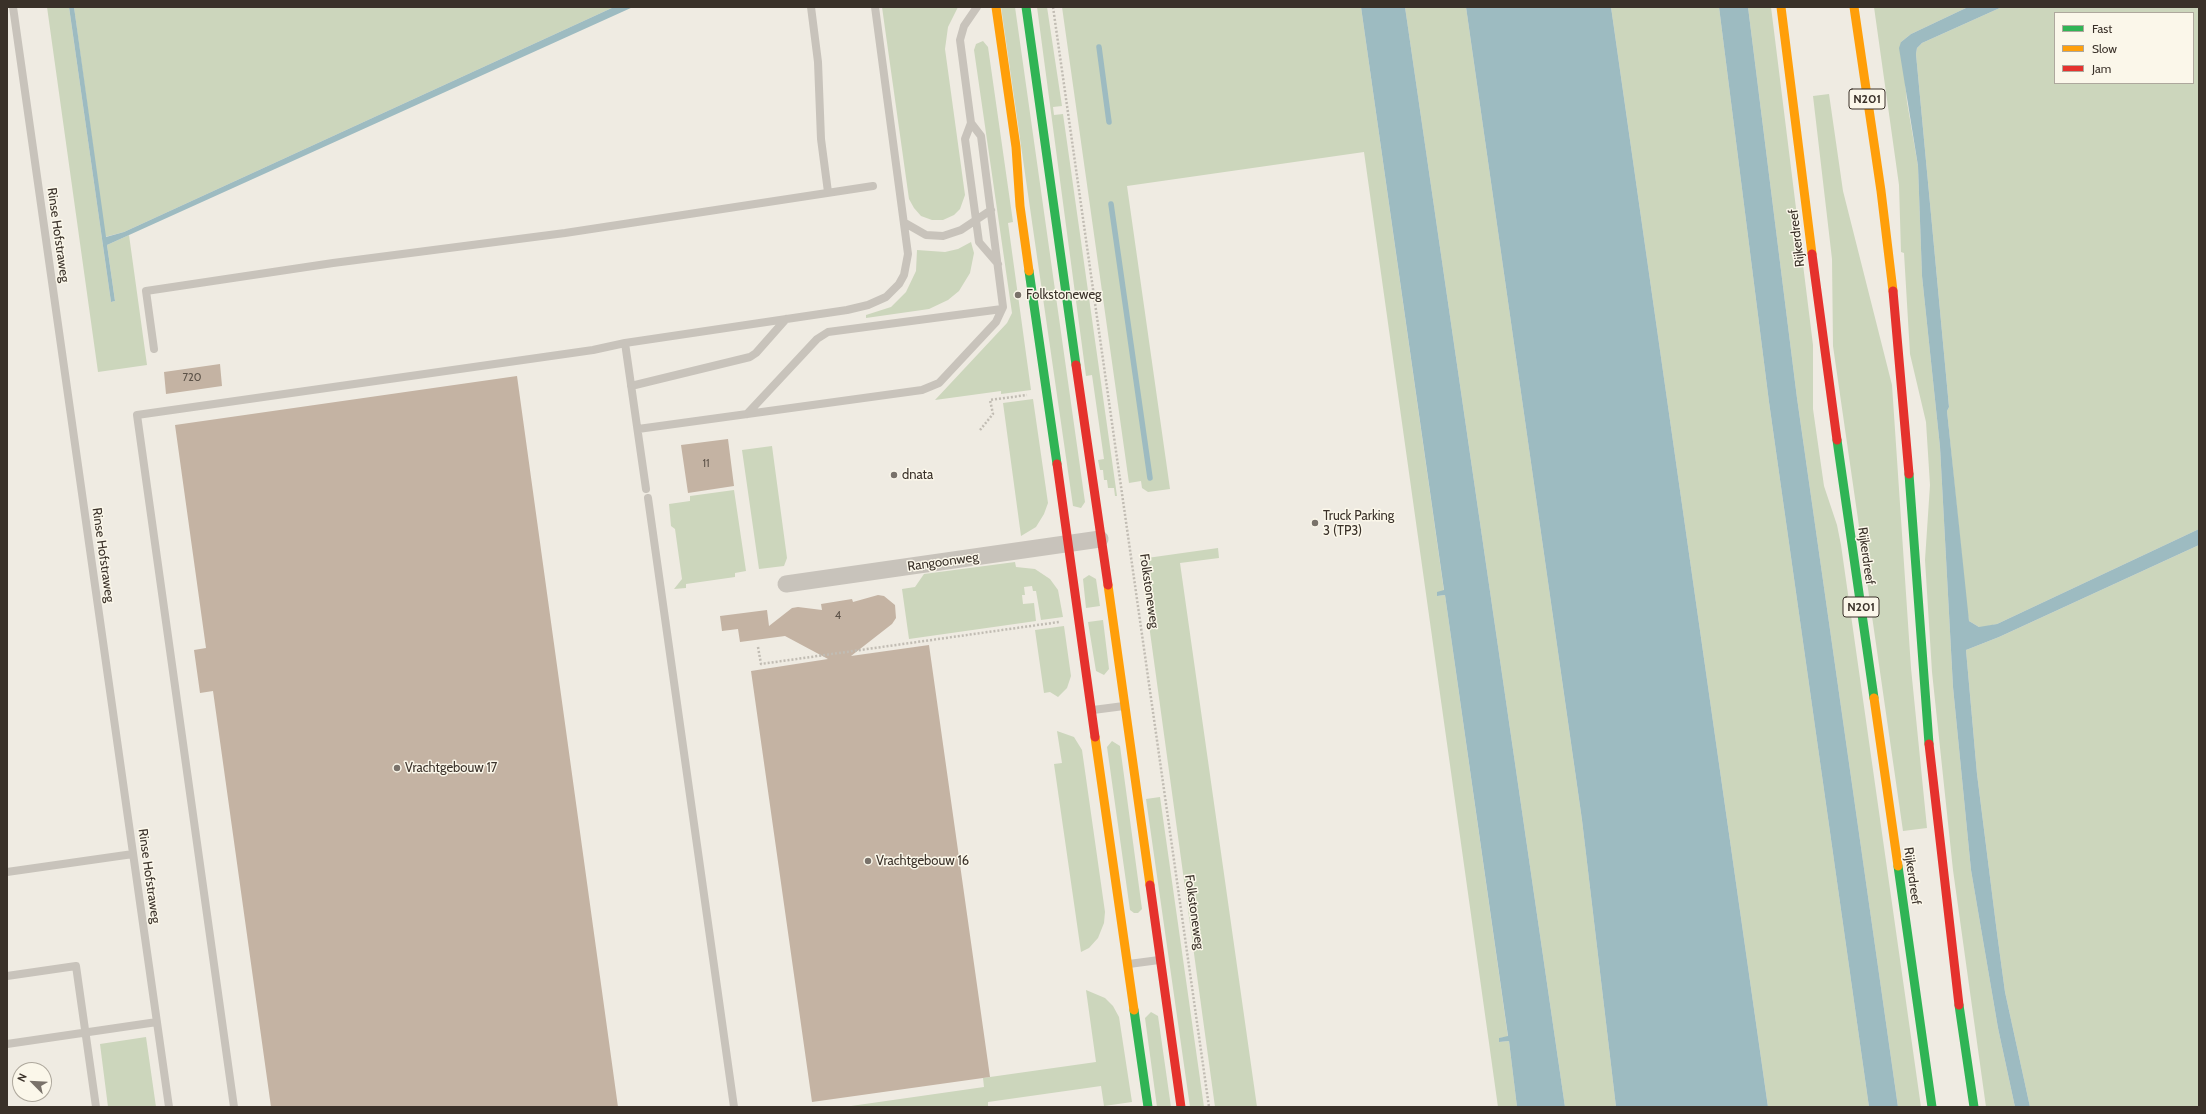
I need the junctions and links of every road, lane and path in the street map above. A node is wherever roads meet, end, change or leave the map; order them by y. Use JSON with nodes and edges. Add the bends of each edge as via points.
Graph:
{"nodes":[{"id":1,"x":13,"y":7,"type":"edge"},
{"id":2,"x":811,"y":7,"type":"edge"},
{"id":3,"x":875,"y":7,"type":"edge"},
{"id":4,"x":977,"y":7,"type":"edge"},
{"id":5,"x":996,"y":7,"type":"edge"},
{"id":6,"x":1026,"y":7,"type":"edge"},
{"id":7,"x":1052,"y":7,"type":"edge"},
{"id":8,"x":1781,"y":7,"type":"edge"},
{"id":9,"x":1854,"y":7,"type":"edge"},
{"id":10,"x":971,"y":123,"type":"junction"},
{"id":11,"x":873,"y":186,"type":"dead end"},
{"id":12,"x":828,"y":192,"type":"junction"},
{"id":13,"x":991,"y":210,"type":"junction"},
{"id":14,"x":977,"y":220,"type":"junction"},
{"id":15,"x":905,"y":224,"type":"junction"},
{"id":16,"x":999,"y":265,"type":"junction"},
{"id":17,"x":1002,"y":309,"type":"junction"},
{"id":18,"x":786,"y":320,"type":"junction"},
{"id":19,"x":625,"y":343,"type":"junction"},
{"id":20,"x":154,"y":348,"type":"dead end"},
{"id":21,"x":631,"y":386,"type":"junction"},
{"id":22,"x":1002,"y":398,"type":"dead end"},
{"id":23,"x":747,"y":414,"type":"junction"},
{"id":24,"x":638,"y":429,"type":"junction"},
{"id":25,"x":980,"y":430,"type":"dead end"},
{"id":26,"x":646,"y":490,"type":"dead end"},
{"id":27,"x":648,"y":498,"type":"dead end"},
{"id":28,"x":1100,"y":539,"type":"junction"},
{"id":29,"x":1068,"y":544,"type":"junction"},
{"id":30,"x":786,"y":584,"type":"dead end"},
{"id":31,"x":1079,"y":619,"type":"junction"},
{"id":32,"x":758,"y":647,"type":"dead end"},
{"id":33,"x":1124,"y":706,"type":"junction"},
{"id":34,"x":1092,"y":710,"type":"junction"},
{"id":35,"x":133,"y":854,"type":"junction"},
{"id":36,"x":7,"y":872,"type":"edge"},
{"id":37,"x":1160,"y":960,"type":"junction"},
{"id":38,"x":1128,"y":965,"type":"junction"},
{"id":39,"x":7,"y":976,"type":"edge"},
{"id":40,"x":157,"y":1022,"type":"junction"},
{"id":41,"x":85,"y":1032,"type":"junction"},
{"id":42,"x":7,"y":1044,"type":"edge"},
{"id":43,"x":96,"y":1107,"type":"edge"},
{"id":44,"x":169,"y":1107,"type":"edge"},
{"id":45,"x":234,"y":1107,"type":"edge"},
{"id":46,"x":734,"y":1107,"type":"edge"},
{"id":47,"x":1148,"y":1107,"type":"edge"},
{"id":48,"x":1181,"y":1107,"type":"edge"},
{"id":49,"x":1209,"y":1107,"type":"edge"},
{"id":50,"x":1932,"y":1107,"type":"edge"},
{"id":51,"x":1974,"y":1107,"type":"edge"}],
"edges":[{"from":1,"to":35,"type":"lane","name":"Rinse Hofstraweg"},
{"from":2,"to":12,"type":"lane","via":[[818,62],[820,139]]},
{"from":3,"to":15,"type":"lane"},
{"from":4,"to":10,"type":"lane","via":[[964,26],[960,40]]},
{"from":5,"to":29,"type":"main road"},
{"from":6,"to":28,"type":"main road"},
{"from":7,"to":49,"type":"path","name":"Folkstoneweg"},
{"from":8,"to":50,"type":"main road","name":"Rijkerdreef","number":"N201","via":[[1826,364]]},
{"from":9,"to":51,"type":"main road","number":"N201","via":[[1897,323],[1908,439],[1925,712],[1959,1005]]},
{"from":10,"to":13,"type":"lane","via":[[981,136]]},
{"from":10,"to":14,"type":"lane","via":[[965,139]]},
{"from":11,"to":12,"type":"lane"},
{"from":12,"to":20,"type":"lane","via":[[572,232],[333,263],[146,291]]},
{"from":13,"to":14,"type":"lane"},
{"from":13,"to":16,"type":"lane"},
{"from":14,"to":15,"type":"lane","via":[[954,233],[937,237],[921,233]]},
{"from":14,"to":16,"type":"lane","via":[[980,242]]},
{"from":15,"to":18,"type":"lane","via":[[908,241],[907,265],[904,275],[893,291],[877,302],[858,308]]},
{"from":16,"to":17,"type":"lane"},
{"from":17,"to":23,"type":"lane","via":[[828,332],[815,341]]},
{"from":17,"to":23,"type":"lane","via":[[996,322],[946,376],[929,389]]},
{"from":18,"to":19,"type":"lane"},
{"from":18,"to":21,"type":"lane","via":[[750,357]]},
{"from":19,"to":21,"type":"lane"},
{"from":19,"to":45,"type":"lane","via":[[585,351],[137,415]]},
{"from":21,"to":24,"type":"lane"},
{"from":22,"to":25,"type":"path","via":[[990,400],[993,414]]},
{"from":23,"to":24,"type":"lane"},
{"from":24,"to":26,"type":"lane"},
{"from":27,"to":46,"type":"lane"},
{"from":28,"to":29,"type":"street","name":"Rangoonweg"},
{"from":28,"to":33,"type":"main road"},
{"from":29,"to":30,"type":"street","name":"Rangoonweg"},
{"from":29,"to":31,"type":"main road"},
{"from":31,"to":32,"type":"path","via":[[761,664]]},
{"from":31,"to":34,"type":"main road"},
{"from":33,"to":34,"type":"lane"},
{"from":33,"to":37,"type":"main road"},
{"from":34,"to":38,"type":"main road"},
{"from":35,"to":36,"type":"lane"},
{"from":35,"to":40,"type":"lane","name":"Rinse Hofstraweg"},
{"from":37,"to":38,"type":"lane"},
{"from":37,"to":48,"type":"main road"},
{"from":38,"to":47,"type":"main road"},
{"from":39,"to":41,"type":"lane","via":[[76,966]]},
{"from":40,"to":41,"type":"lane"},
{"from":40,"to":44,"type":"lane","name":"Rinse Hofstraweg"},
{"from":41,"to":42,"type":"lane"},
{"from":41,"to":43,"type":"lane"}]}
